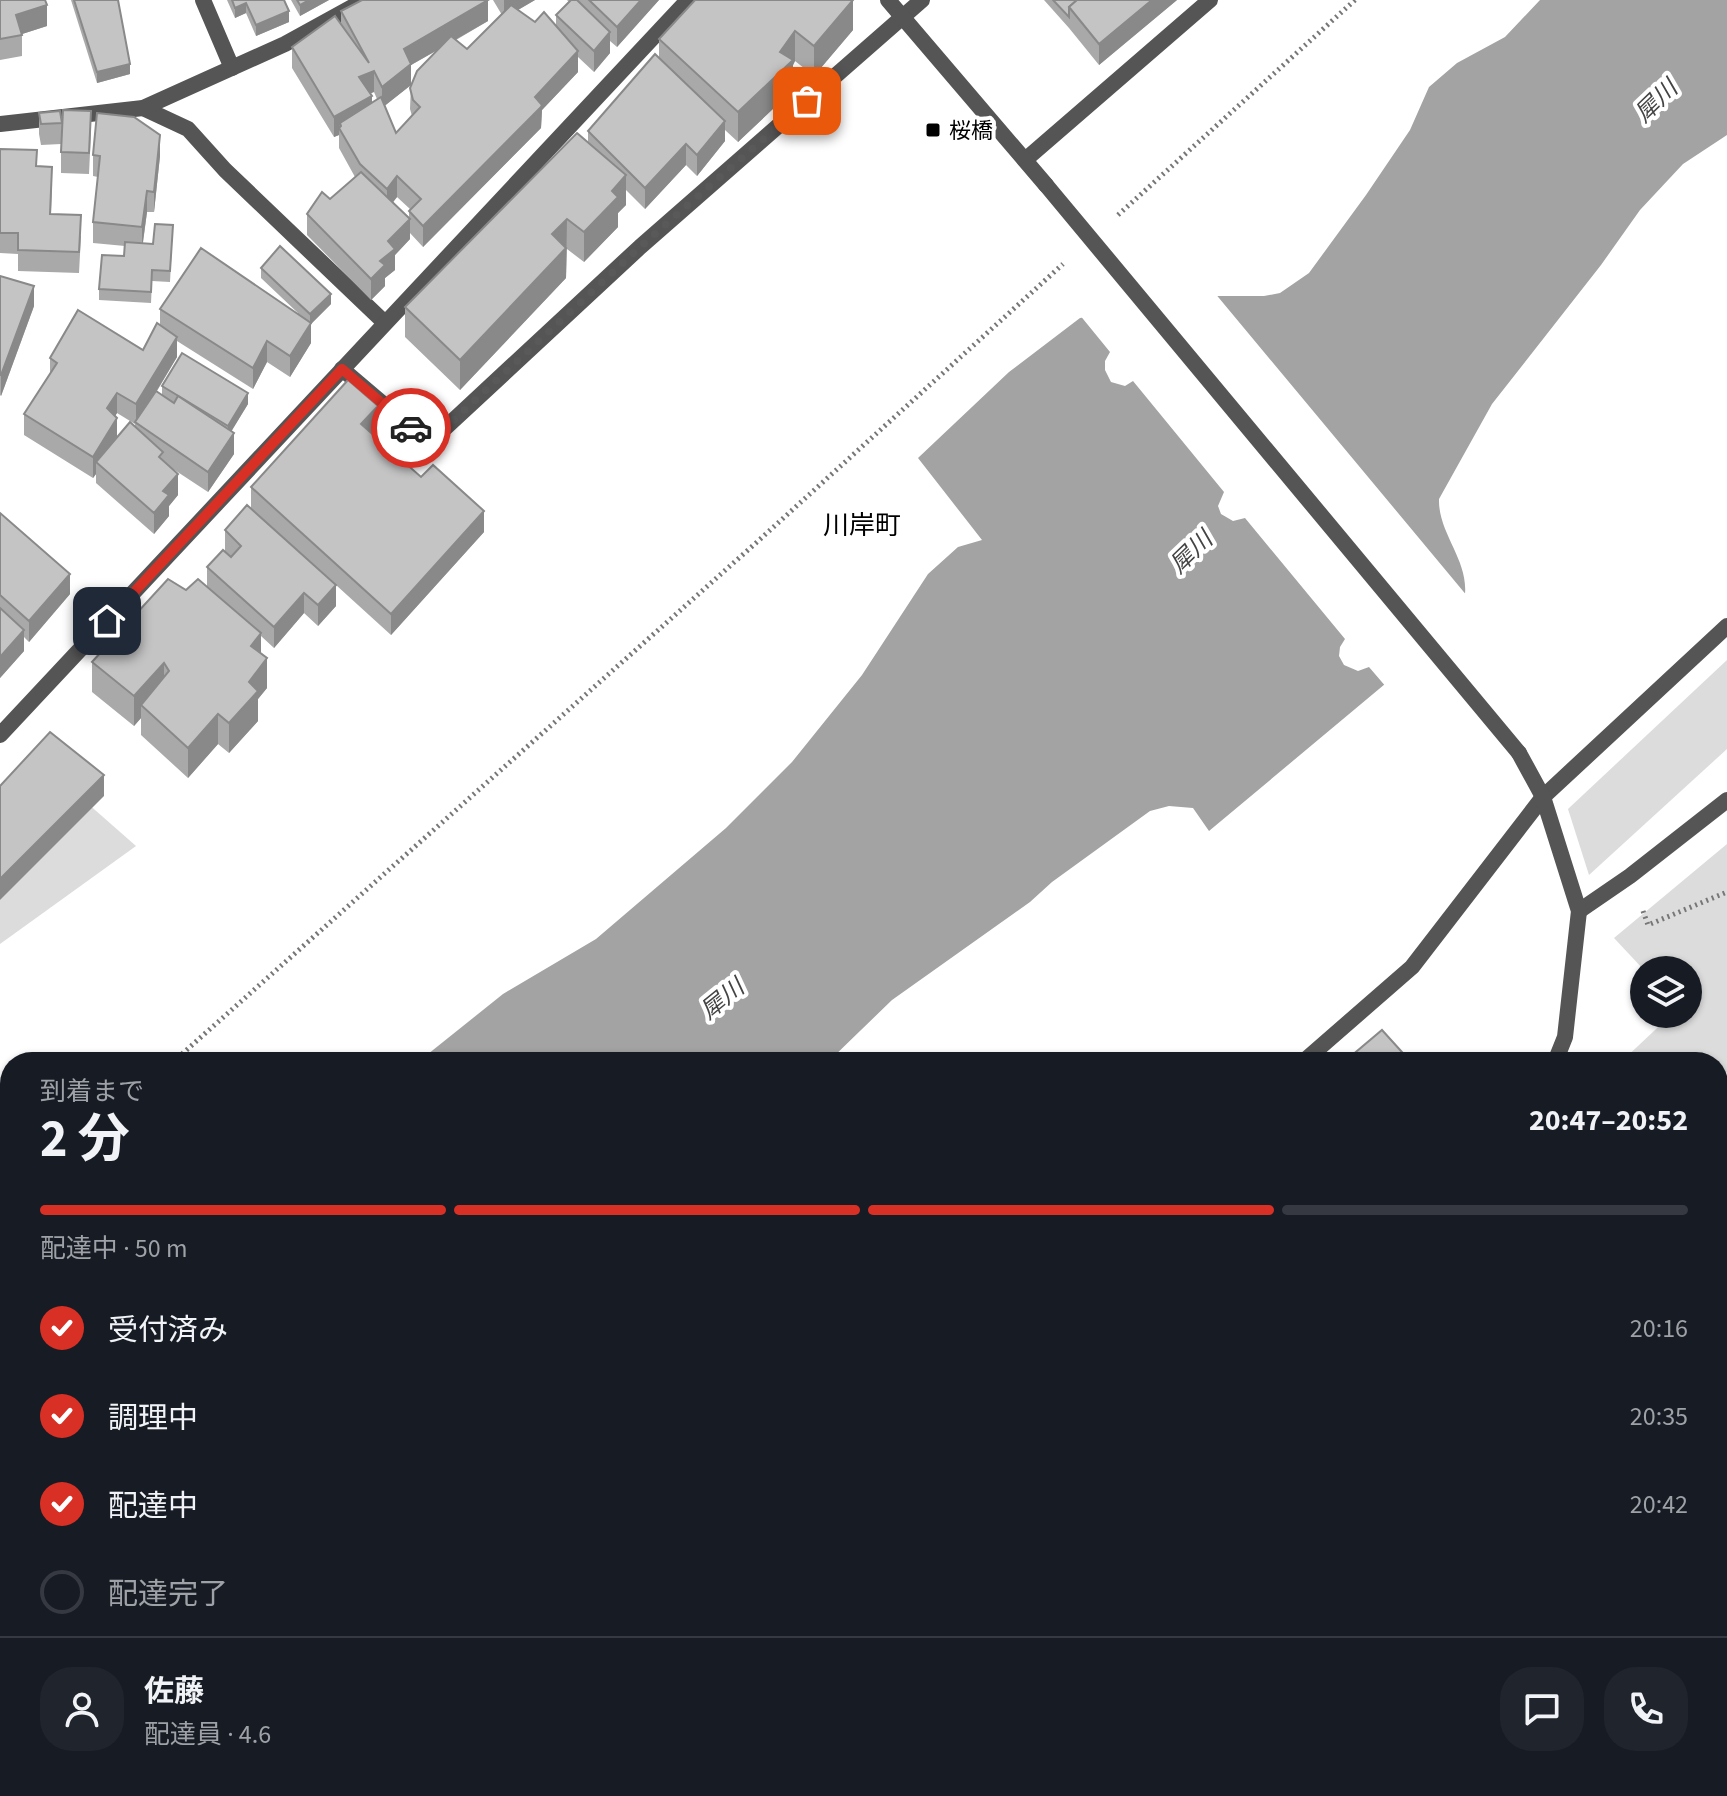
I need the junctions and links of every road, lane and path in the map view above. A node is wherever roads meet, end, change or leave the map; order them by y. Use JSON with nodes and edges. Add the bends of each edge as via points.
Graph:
{"nodes":[{"id":1,"x":203,"y":0,"type":"edge"},
{"id":2,"x":365,"y":0,"type":"edge"},
{"id":3,"x":688,"y":0,"type":"edge"},
{"id":4,"x":888,"y":0,"type":"edge"},
{"id":5,"x":922,"y":0,"type":"edge"},
{"id":6,"x":1210,"y":0,"type":"edge"},
{"id":7,"x":1355,"y":0,"type":"edge"},
{"id":8,"x":903,"y":18,"type":"junction"},
{"id":9,"x":232,"y":68,"type":"junction"},
{"id":10,"x":143,"y":108,"type":"junction"},
{"id":11,"x":0,"y":124,"type":"edge"},
{"id":12,"x":1025,"y":160,"type":"junction"},
{"id":13,"x":1109,"y":223,"type":"dead end"},
{"id":14,"x":1074,"y":255,"type":"dead end"},
{"id":15,"x":385,"y":323,"type":"junction"},
{"id":16,"x":342,"y":369,"type":"junction"},
{"id":17,"x":1727,"y":626,"type":"edge"},
{"id":18,"x":0,"y":735,"type":"edge"},
{"id":19,"x":1543,"y":797,"type":"junction"},
{"id":20,"x":1727,"y":800,"type":"edge"},
{"id":21,"x":1630,"y":876,"type":"junction"},
{"id":22,"x":1727,"y":892,"type":"edge"},
{"id":23,"x":1579,"y":911,"type":"junction"},
{"id":24,"x":184,"y":1052,"type":"edge"},
{"id":25,"x":1314,"y":1052,"type":"edge"},
{"id":26,"x":1559,"y":1052,"type":"edge"}],
"edges":[{"from":1,"to":9,"type":"street"},
{"from":2,"to":9,"type":"street"},
{"from":3,"to":15,"type":"street"},
{"from":4,"to":8,"type":"street"},
{"from":5,"to":8,"type":"street"},
{"from":6,"to":12,"type":"street"},
{"from":7,"to":13,"type":"path"},
{"from":8,"to":12,"type":"street"},
{"from":8,"to":16,"type":"street","via":[[640,247],[429,443]]},
{"from":9,"to":10,"type":"street"},
{"from":10,"to":11,"type":"street"},
{"from":10,"to":15,"type":"street","via":[[188,129]]},
{"from":12,"to":19,"type":"street","bridge":true,"via":[[1519,753]]},
{"from":14,"to":24,"type":"path"},
{"from":15,"to":16,"type":"street"},
{"from":16,"to":18,"type":"street"},
{"from":17,"to":19,"type":"street"},
{"from":19,"to":23,"type":"street"},
{"from":19,"to":25,"type":"street","via":[[1412,967]]},
{"from":20,"to":21,"type":"street"},
{"from":21,"to":22,"type":"path","via":[[1648,925]]},
{"from":21,"to":23,"type":"street"},
{"from":23,"to":26,"type":"street"}]}
